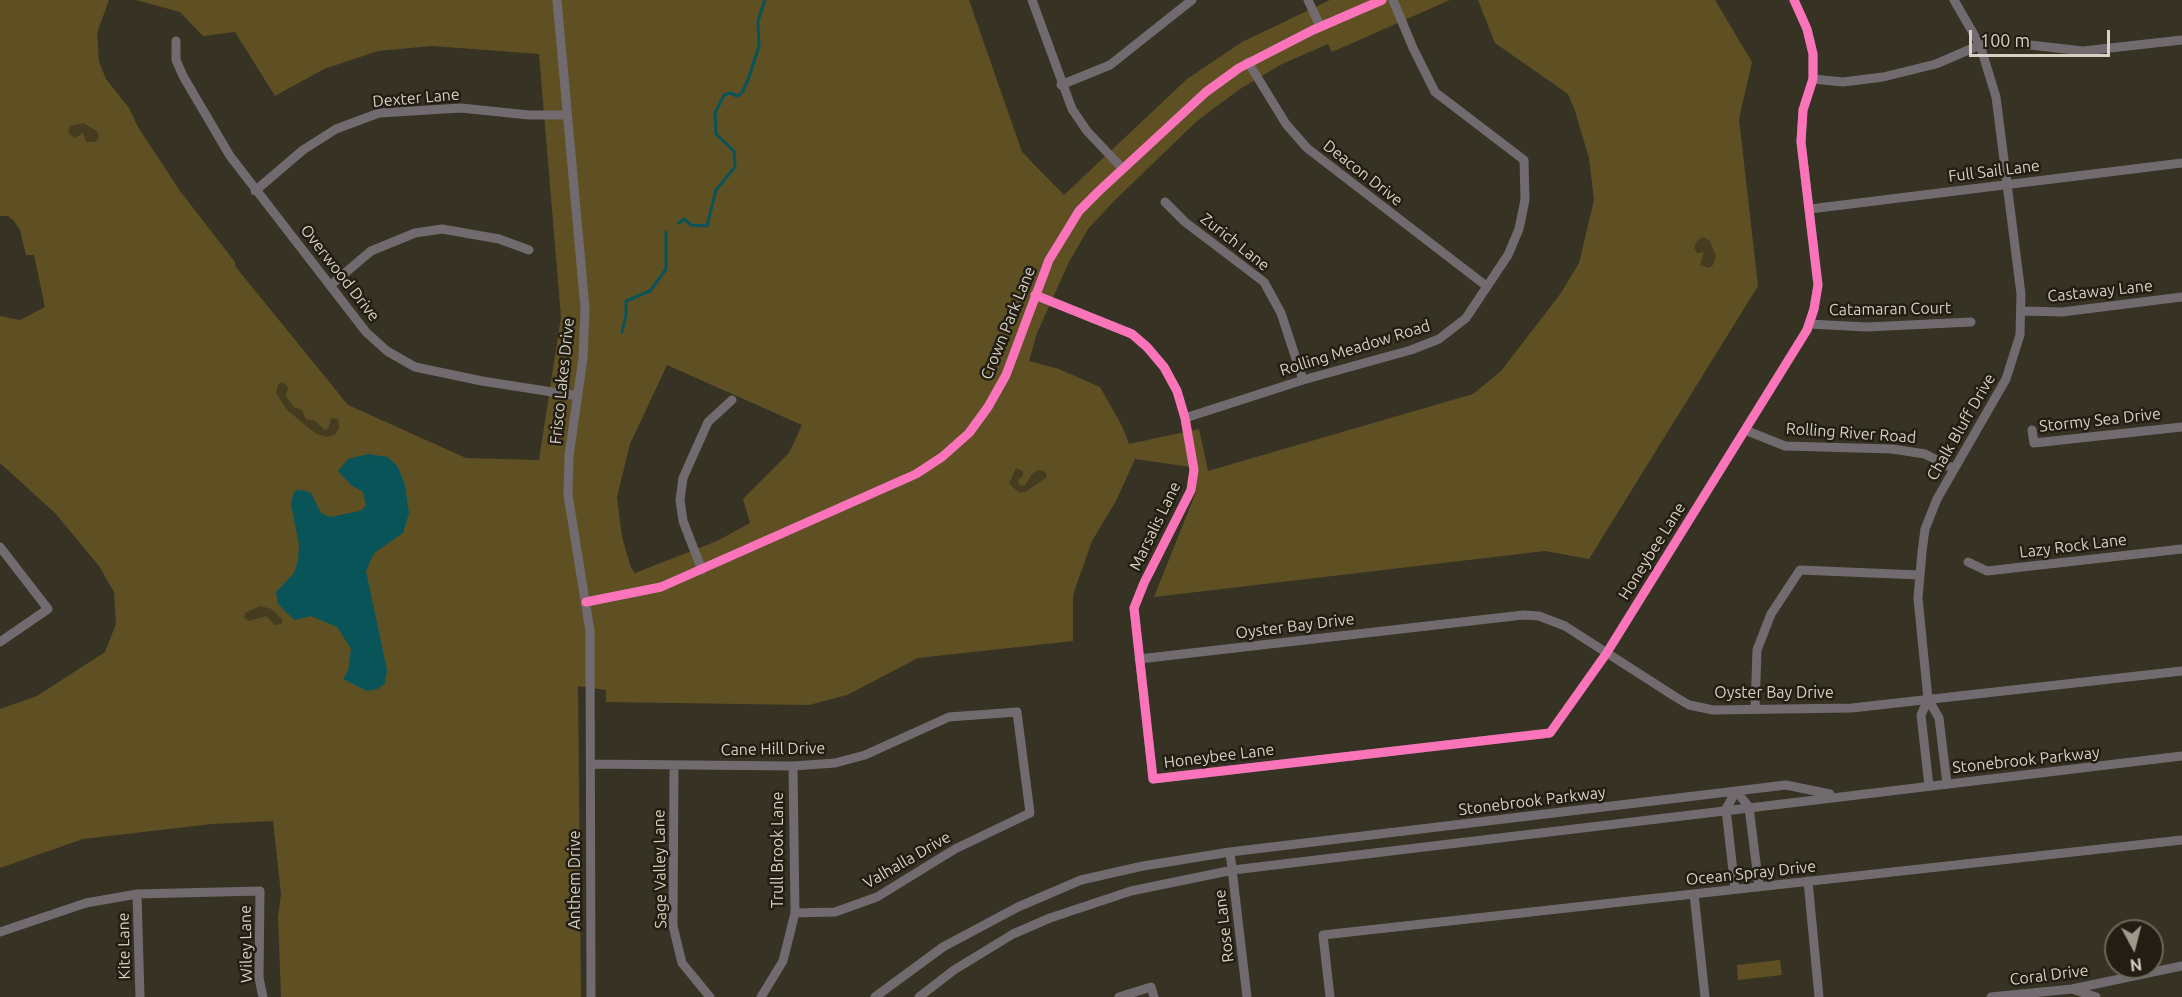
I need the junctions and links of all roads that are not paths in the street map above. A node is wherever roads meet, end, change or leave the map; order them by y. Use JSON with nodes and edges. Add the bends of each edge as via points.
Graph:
{"nodes":[{"id":1,"x":557,"y":0,"type":"edge"},
{"id":2,"x":1032,"y":0,"type":"edge"},
{"id":3,"x":1192,"y":0,"type":"edge"},
{"id":4,"x":1308,"y":0,"type":"edge"},
{"id":5,"x":1382,"y":0,"type":"edge"},
{"id":6,"x":1394,"y":0,"type":"edge"},
{"id":7,"x":1794,"y":0,"type":"edge"},
{"id":8,"x":1954,"y":0,"type":"edge"},
{"id":9,"x":1320,"y":27,"type":"junction"},
{"id":10,"x":2182,"y":40,"type":"edge"},
{"id":11,"x":176,"y":41,"type":"dead end"},
{"id":12,"x":1980,"y":45,"type":"junction"},
{"id":13,"x":2030,"y":45,"type":"dead end"},
{"id":14,"x":1248,"y":62,"type":"junction"},
{"id":15,"x":1813,"y":80,"type":"junction"},
{"id":16,"x":1061,"y":85,"type":"junction"},
{"id":17,"x":566,"y":115,"type":"junction"},
{"id":18,"x":2182,"y":163,"type":"edge"},
{"id":19,"x":1122,"y":168,"type":"junction"},
{"id":20,"x":2008,"y":184,"type":"junction"},
{"id":21,"x":255,"y":191,"type":"junction"},
{"id":22,"x":1165,"y":202,"type":"dead end"},
{"id":23,"x":1810,"y":209,"type":"junction"},
{"id":24,"x":529,"y":250,"type":"dead end"},
{"id":25,"x":332,"y":284,"type":"junction"},
{"id":26,"x":1485,"y":285,"type":"junction"},
{"id":27,"x":1035,"y":295,"type":"junction"},
{"id":28,"x":2182,"y":297,"type":"edge"},
{"id":29,"x":2021,"y":311,"type":"junction"},
{"id":30,"x":1971,"y":322,"type":"dead end"},
{"id":31,"x":1809,"y":324,"type":"junction"},
{"id":32,"x":1303,"y":380,"type":"junction"},
{"id":33,"x":578,"y":396,"type":"junction"},
{"id":34,"x":732,"y":400,"type":"dead end"},
{"id":35,"x":1185,"y":418,"type":"junction"},
{"id":36,"x":2182,"y":427,"type":"edge"},
{"id":37,"x":1745,"y":430,"type":"junction"},
{"id":38,"x":2032,"y":430,"type":"dead end"},
{"id":39,"x":1953,"y":468,"type":"junction"},
{"id":40,"x":0,"y":547,"type":"edge"},
{"id":41,"x":2182,"y":549,"type":"edge"},
{"id":42,"x":1968,"y":562,"type":"dead end"},
{"id":43,"x":702,"y":570,"type":"junction"},
{"id":44,"x":1918,"y":575,"type":"junction"},
{"id":45,"x":586,"y":602,"type":"junction"},
{"id":46,"x":0,"y":642,"type":"edge"},
{"id":47,"x":1606,"y":654,"type":"junction"},
{"id":48,"x":1139,"y":658,"type":"junction"},
{"id":49,"x":2182,"y":671,"type":"edge"},
{"id":50,"x":1928,"y":699,"type":"junction"},
{"id":51,"x":1755,"y":709,"type":"junction"},
{"id":52,"x":2182,"y":756,"type":"edge"},
{"id":53,"x":591,"y":764,"type":"junction"},
{"id":54,"x":674,"y":765,"type":"junction"},
{"id":55,"x":793,"y":766,"type":"junction"},
{"id":56,"x":1152,"y":779,"type":"joint"},
{"id":57,"x":1947,"y":784,"type":"junction"},
{"id":58,"x":1929,"y":786,"type":"junction"},
{"id":59,"x":1736,"y":791,"type":"junction"},
{"id":60,"x":1838,"y":796,"type":"junction"},
{"id":61,"x":1749,"y":807,"type":"junction"},
{"id":62,"x":1726,"y":809,"type":"junction"},
{"id":63,"x":1030,"y":813,"type":"joint"},
{"id":64,"x":2182,"y":840,"type":"edge"},
{"id":65,"x":1230,"y":852,"type":"junction"},
{"id":66,"x":1233,"y":870,"type":"junction"},
{"id":67,"x":1808,"y":881,"type":"junction"},
{"id":68,"x":1759,"y":887,"type":"junction"},
{"id":69,"x":1735,"y":889,"type":"junction"},
{"id":70,"x":138,"y":894,"type":"junction"},
{"id":71,"x":1694,"y":894,"type":"junction"},
{"id":72,"x":795,"y":913,"type":"junction"},
{"id":73,"x":0,"y":932,"type":"edge"},
{"id":74,"x":2182,"y":966,"type":"edge"},
{"id":75,"x":2072,"y":989,"type":"junction"},
{"id":76,"x":140,"y":997,"type":"edge"},
{"id":77,"x":263,"y":997,"type":"edge"},
{"id":78,"x":591,"y":997,"type":"edge"},
{"id":79,"x":710,"y":997,"type":"edge"},
{"id":80,"x":761,"y":997,"type":"edge"},
{"id":81,"x":874,"y":997,"type":"edge"},
{"id":82,"x":919,"y":997,"type":"edge"},
{"id":83,"x":1119,"y":997,"type":"edge"},
{"id":84,"x":1154,"y":997,"type":"edge"},
{"id":85,"x":1247,"y":997,"type":"edge"},
{"id":86,"x":1330,"y":997,"type":"edge"},
{"id":87,"x":1705,"y":997,"type":"edge"},
{"id":88,"x":1819,"y":997,"type":"edge"},
{"id":89,"x":1991,"y":997,"type":"edge"},
{"id":90,"x":2096,"y":997,"type":"edge"}],
"edges":[{"from":1,"to":17,"type":"street","name":"Frisco Lakes Drive"},
{"from":2,"to":16,"type":"street"},
{"from":3,"to":16,"type":"street","via":[[1110,65]]},
{"from":4,"to":9,"type":"street"},
{"from":5,"to":9,"type":"street","name":"Crown Park Lane"},
{"from":6,"to":26,"type":"street","name":"Rolling Meadow Road","via":[[1435,92],[1524,160],[1525,200],[1519,230],[1508,255]]},
{"from":7,"to":15,"type":"street","name":"Honeybee Lane","via":[[1807,28]]},
{"from":8,"to":12,"type":"street","name":"Chalk Bluff Drive"},
{"from":9,"to":14,"type":"street","name":"Crown Park Lane"},
{"from":10,"to":13,"type":"street","via":[[2089,51]]},
{"from":11,"to":21,"type":"street","name":"Overwood Drive","via":[[176,60],[183,76]]},
{"from":12,"to":15,"type":"street","via":[[1936,64],[1884,77],[1844,82]]},
{"from":12,"to":20,"type":"street","name":"Chalk Bluff Drive","via":[[1996,97]]},
{"from":14,"to":19,"type":"street","name":"Crown Park Lane","via":[[1206,92]]},
{"from":14,"to":26,"type":"street","name":"Deacon Drive","via":[[1286,124],[1307,148]]},
{"from":15,"to":23,"type":"street","name":"Honeybee Lane","via":[[1803,110],[1801,142]]},
{"from":16,"to":19,"type":"street","via":[[1082,124]]},
{"from":17,"to":21,"type":"street","name":"Dexter Lane","via":[[461,108],[379,113],[303,150]]},
{"from":17,"to":33,"type":"street","name":"Frisco Lakes Drive","via":[[585,308]]},
{"from":18,"to":20,"type":"street","name":"Full Sail Lane"},
{"from":19,"to":27,"type":"street","name":"Crown Park Lane","via":[[1062,237]]},
{"from":20,"to":23,"type":"street","name":"Full Sail Lane"},
{"from":20,"to":29,"type":"street","name":"Chalk Bluff Drive"},
{"from":21,"to":25,"type":"street","name":"Overwood Drive"},
{"from":22,"to":32,"type":"street","name":"Zurich Lane","via":[[1264,282],[1281,313]]},
{"from":23,"to":31,"type":"street","name":"Honeybee Lane","via":[[1818,285]]},
{"from":24,"to":25,"type":"street","via":[[499,239],[442,229],[415,232],[371,251]]},
{"from":25,"to":33,"type":"street","name":"Overwood Drive","via":[[366,332],[415,368]]},
{"from":26,"to":32,"type":"street","name":"Rolling Meadow Road","via":[[1466,318],[1439,339]]},
{"from":27,"to":35,"type":"street","name":"Marsalis Lane","via":[[1132,334],[1164,367]]},
{"from":27,"to":43,"type":"street","name":"Crown Park Lane","via":[[1006,375],[988,407],[969,433],[942,457],[916,474]]},
{"from":28,"to":29,"type":"street","name":"Castaway Lane","via":[[2062,312]]},
{"from":29,"to":39,"type":"street","name":"Chalk Bluff Drive","via":[[2020,335],[2006,379],[1981,427]]},
{"from":30,"to":31,"type":"street","name":"Catamaran Court","via":[[1867,327]]},
{"from":31,"to":37,"type":"street","name":"Honeybee Lane"},
{"from":32,"to":35,"type":"street","name":"Rolling Meadow Road"},
{"from":33,"to":45,"type":"street","name":"Frisco Lakes Drive","via":[[568,495]]},
{"from":34,"to":43,"type":"street","via":[[708,422],[683,478],[683,521]]},
{"from":35,"to":48,"type":"street","name":"Marsalis Lane","via":[[1194,470],[1191,490],[1134,608]]},
{"from":36,"to":38,"type":"street","name":"Stormy Sea Drive","via":[[2034,443]]},
{"from":37,"to":39,"type":"street","name":"Rolling River Road","via":[[1785,446],[1892,449],[1925,454]]},
{"from":37,"to":47,"type":"street","name":"Honeybee Lane"},
{"from":39,"to":44,"type":"street","name":"Chalk Bluff Drive","via":[[1926,529]]},
{"from":40,"to":46,"type":"street","via":[[48,609]]},
{"from":41,"to":42,"type":"street","name":"Lazy Rock Lane","via":[[1987,571]]},
{"from":43,"to":45,"type":"street","name":"Crown Park Lane","via":[[661,587]]},
{"from":44,"to":50,"type":"street","name":"Chalk Bluff Drive"},
{"from":44,"to":51,"type":"street","via":[[1800,570],[1771,614],[1757,650]]},
{"from":45,"to":53,"type":"street","name":"Frisco Lakes Drive","via":[[592,686]]},
{"from":47,"to":48,"type":"street","name":"Oyster Bay Drive","via":[[1565,626],[1539,616],[1523,615]]},
{"from":47,"to":51,"type":"street","name":"Oyster Bay Drive","via":[[1689,705],[1713,710]]},
{"from":47,"to":56,"type":"street","name":"Honeybee Lane","via":[[1550,733]]},
{"from":48,"to":56,"type":"street","name":"Marsalis Lane"},
{"from":49,"to":50,"type":"street","name":"Oyster Bay Drive"},
{"from":50,"to":51,"type":"street","name":"Oyster Bay Drive","via":[[1852,708]]},
{"from":50,"to":57,"type":"street","name":"Chalk Bluff Drive","via":[[1939,718]]},
{"from":50,"to":58,"type":"street","name":"Chalk Bluff Drive","via":[[1921,715]]},
{"from":52,"to":57,"type":"street","name":"Stonebrook Parkway"},
{"from":53,"to":54,"type":"street","name":"Cane Hill Drive"},
{"from":53,"to":78,"type":"street","name":"Anthem Drive"},
{"from":54,"to":55,"type":"street","name":"Cane Hill Drive"},
{"from":54,"to":79,"type":"street","name":"Sage Valley Lane","via":[[674,926],[682,963]]},
{"from":55,"to":63,"type":"street","name":"Cane Hill Drive","via":[[835,763],[865,755],[949,717],[1017,712]]},
{"from":55,"to":72,"type":"street","name":"Trull Brook Lane"},
{"from":57,"to":58,"type":"street","name":"Stonebrook Parkway"},
{"from":58,"to":60,"type":"street","name":"Stonebrook Parkway"},
{"from":59,"to":60,"type":"street","name":"Stonebrook Parkway","via":[[1786,785]]},
{"from":59,"to":61,"type":"street"},
{"from":59,"to":62,"type":"street"},
{"from":59,"to":65,"type":"street","name":"Stonebrook Parkway"},
{"from":60,"to":61,"type":"street","name":"Stonebrook Parkway"},
{"from":61,"to":62,"type":"street","name":"Stonebrook Parkway"},
{"from":61,"to":68,"type":"street"},
{"from":62,"to":66,"type":"street","name":"Stonebrook Parkway"},
{"from":62,"to":69,"type":"street"},
{"from":63,"to":72,"type":"street","name":"Valhalla Drive","via":[[955,849],[877,897],[835,912]]},
{"from":64,"to":67,"type":"street","name":"Ocean Spray Drive"},
{"from":65,"to":66,"type":"street","name":"Rose Lane"},
{"from":65,"to":81,"type":"street","name":"Stonebrook Parkway","via":[[1081,880],[1018,907],[943,947]]},
{"from":66,"to":82,"type":"street","name":"Stonebrook Parkway","via":[[1131,891],[1050,918],[1013,934]]},
{"from":66,"to":85,"type":"street","name":"Rose Lane"},
{"from":67,"to":68,"type":"street","name":"Ocean Spray Drive"},
{"from":67,"to":88,"type":"street"},
{"from":68,"to":69,"type":"street","name":"Ocean Spray Drive"},
{"from":69,"to":71,"type":"street","name":"Ocean Spray Drive"},
{"from":70,"to":73,"type":"street","via":[[86,903]]},
{"from":70,"to":76,"type":"street","name":"Kite Lane"},
{"from":70,"to":77,"type":"street","name":"Wiley Lane","via":[[260,891],[259,978]]},
{"from":71,"to":86,"type":"street","name":"Ocean Spray Drive","via":[[1323,934]]},
{"from":71,"to":87,"type":"street"},
{"from":72,"to":80,"type":"street","name":"Trull Brook Lane","via":[[783,961]]},
{"from":74,"to":75,"type":"street","name":"Coral Drive"},
{"from":75,"to":89,"type":"street","name":"Coral Drive"},
{"from":75,"to":90,"type":"street"},
{"from":83,"to":84,"type":"street","via":[[1151,987]]}]}
